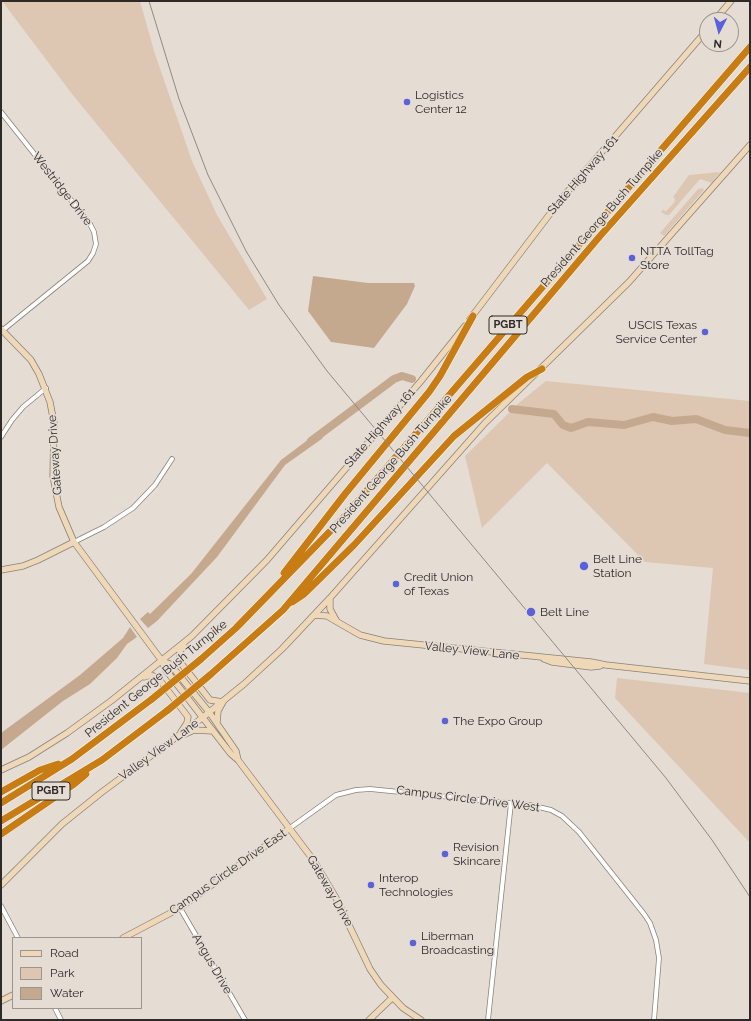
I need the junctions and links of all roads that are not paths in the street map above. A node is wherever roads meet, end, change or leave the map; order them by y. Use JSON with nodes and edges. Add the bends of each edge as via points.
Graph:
{"nodes":[{"id":1,"x":731,"y":1,"type":"edge"},
{"id":2,"x":722,"y":12,"type":"edge"},
{"id":3,"x":699,"y":39,"type":"edge"},
{"id":4,"x":750,"y":47,"type":"edge"},
{"id":5,"x":750,"y":67,"type":"edge"},
{"id":6,"x":1,"y":112,"type":"edge"},
{"id":7,"x":750,"y":145,"type":"edge"},
{"id":8,"x":472,"y":316,"type":"junction"},
{"id":9,"x":2,"y":329,"type":"edge"},
{"id":10,"x":542,"y":369,"type":"junction"},
{"id":11,"x":46,"y":388,"type":"junction"},
{"id":12,"x":1,"y":437,"type":"edge"},
{"id":13,"x":172,"y":459,"type":"dead end"},
{"id":14,"x":74,"y":542,"type":"junction"},
{"id":15,"x":1,"y":570,"type":"edge"},
{"id":16,"x":330,"y":598,"type":"junction"},
{"id":17,"x":263,"y":600,"type":"junction"},
{"id":18,"x":283,"y":610,"type":"junction"},
{"id":19,"x":315,"y":615,"type":"junction"},
{"id":20,"x":336,"y":620,"type":"junction"},
{"id":21,"x":192,"y":636,"type":"junction"},
{"id":22,"x":162,"y":661,"type":"junction"},
{"id":23,"x":141,"y":677,"type":"junction"},
{"id":24,"x":750,"y":681,"type":"edge"},
{"id":25,"x":223,"y":702,"type":"junction"},
{"id":26,"x":209,"y":712,"type":"junction"},
{"id":27,"x":202,"y":718,"type":"junction"},
{"id":28,"x":217,"y":722,"type":"junction"},
{"id":29,"x":212,"y":731,"type":"junction"},
{"id":30,"x":176,"y":739,"type":"junction"},
{"id":31,"x":72,"y":759,"type":"junction"},
{"id":32,"x":102,"y":760,"type":"junction"},
{"id":33,"x":238,"y":760,"type":"junction"},
{"id":34,"x":1,"y":770,"type":"edge"},
{"id":35,"x":1,"y":792,"type":"edge"},
{"id":36,"x":1,"y":802,"type":"edge"},
{"id":37,"x":511,"y":803,"type":"junction"},
{"id":38,"x":1,"y":821,"type":"edge"},
{"id":39,"x":290,"y":828,"type":"junction"},
{"id":40,"x":1,"y":834,"type":"edge"},
{"id":41,"x":1,"y":884,"type":"edge"},
{"id":42,"x":1,"y":906,"type":"edge"},
{"id":43,"x":180,"y":908,"type":"junction"},
{"id":44,"x":17,"y":937,"type":"edge"},
{"id":45,"x":125,"y":937,"type":"edge"},
{"id":46,"x":12,"y":996,"type":"edge"},
{"id":47,"x":392,"y":998,"type":"junction"},
{"id":48,"x":1,"y":1002,"type":"edge"},
{"id":49,"x":56,"y":1009,"type":"edge"},
{"id":50,"x":62,"y":1020,"type":"edge"},
{"id":51,"x":245,"y":1020,"type":"edge"},
{"id":52,"x":369,"y":1020,"type":"edge"},
{"id":53,"x":421,"y":1020,"type":"edge"},
{"id":54,"x":488,"y":1020,"type":"edge"},
{"id":55,"x":654,"y":1020,"type":"edge"}],
"edges":[{"from":1,"to":2,"type":"main road"},
{"from":3,"to":8,"type":"main road","name":"State Highway 161","via":[[562,198]]},
{"from":4,"to":17,"type":"highway","name":"President George Bush Turnpike","number":"PGBT","via":[[347,513]]},
{"from":5,"to":18,"type":"highway","name":"President George Bush Turnpike","number":"PGBT","via":[[600,236]]},
{"from":6,"to":9,"type":"street","name":"Westridge Drive","via":[[90,224],[96,244],[88,261]]},
{"from":7,"to":10,"type":"main road","via":[[629,282]]},
{"from":8,"to":17,"type":"highway","via":[[440,376],[415,410],[345,494]]},
{"from":8,"to":21,"type":"main road","name":"State Highway 161","via":[[421,381],[267,560]]},
{"from":9,"to":11,"type":"main road","name":"Gateway Drive","via":[[31,360]]},
{"from":10,"to":16,"type":"main road","via":[[476,433]]},
{"from":10,"to":18,"type":"highway","via":[[527,377],[454,436],[354,545],[304,594]]},
{"from":11,"to":12,"type":"street","via":[[22,407]]},
{"from":11,"to":14,"type":"main road","name":"Gateway Drive","via":[[54,423],[56,492]]},
{"from":13,"to":14,"type":"street","via":[[155,485],[133,508]]},
{"from":14,"to":15,"type":"main road","via":[[24,566]]},
{"from":14,"to":22,"type":"main road","name":"Gateway Drive"},
{"from":16,"to":19,"type":"main road"},
{"from":16,"to":20,"type":"main road","via":[[330,609]]},
{"from":17,"to":31,"type":"highway","name":"President George Bush Turnpike","number":"PGBT","bridge":true,"via":[[200,660]]},
{"from":18,"to":32,"type":"highway","name":"President George Bush Turnpike","number":"PGBT","bridge":true,"via":[[168,710]]},
{"from":19,"to":20,"type":"main road","name":"Valley View Lane","via":[[326,615]]},
{"from":19,"to":25,"type":"main road","name":"Valley View Lane","via":[[261,669]]},
{"from":20,"to":24,"type":"main road","name":"Valley View Lane","via":[[360,635],[376,640]]},
{"from":21,"to":22,"type":"main road","name":"State Highway 161"},
{"from":21,"to":25,"type":"main road","via":[[180,651],[180,662],[210,700]]},
{"from":22,"to":23,"type":"main road","name":"State Highway 161"},
{"from":22,"to":26,"type":"main road","name":"Gateway Drive","via":[[170,664]]},
{"from":22,"to":27,"type":"main road","name":"Gateway Drive","via":[[165,669]]},
{"from":23,"to":30,"type":"main road","via":[[151,675],[159,679],[188,717]]},
{"from":23,"to":34,"type":"main road","name":"State Highway 161","via":[[56,740]]},
{"from":25,"to":26,"type":"main road","name":"Valley View Lane"},
{"from":25,"to":28,"type":"main road","via":[[218,711]]},
{"from":26,"to":27,"type":"main road","name":"Valley View Lane"},
{"from":26,"to":28,"type":"main road","name":"Gateway Drive"},
{"from":27,"to":29,"type":"main road","name":"Gateway Drive"},
{"from":27,"to":30,"type":"main road","name":"Valley View Lane"},
{"from":28,"to":33,"type":"main road","name":"Gateway Drive","via":[[236,751]]},
{"from":29,"to":30,"type":"main road","via":[[194,730]]},
{"from":29,"to":33,"type":"main road","name":"Gateway Drive"},
{"from":30,"to":41,"type":"main road","name":"Valley View Lane","via":[[62,824]]},
{"from":31,"to":35,"type":"highway","via":[[40,770]]},
{"from":31,"to":36,"type":"highway","name":"President George Bush Turnpike","number":"PGBT"},
{"from":32,"to":38,"type":"highway","name":"President George Bush Turnpike","number":"PGBT"},
{"from":32,"to":40,"type":"highway","via":[[74,784]]},
{"from":33,"to":39,"type":"main road","name":"Gateway Drive"},
{"from":37,"to":39,"type":"street","name":"Campus Circle Drive West","via":[[381,789],[356,790],[326,801]]},
{"from":37,"to":54,"type":"street"},
{"from":37,"to":55,"type":"street","name":"Campus Circle Drive West","via":[[551,810],[571,824],[644,914],[655,935],[659,950]]},
{"from":39,"to":43,"type":"main road","name":"Campus Circle Drive East"},
{"from":39,"to":47,"type":"main road","name":"Gateway Drive","via":[[336,898],[370,969]]},
{"from":42,"to":44,"type":"street"},
{"from":43,"to":45,"type":"main road","name":"Campus Circle Drive East"},
{"from":43,"to":51,"type":"street","name":"Angus Drive"},
{"from":46,"to":48,"type":"main road"},
{"from":47,"to":52,"type":"main road"},
{"from":47,"to":53,"type":"main road","name":"Gateway Drive"},
{"from":49,"to":50,"type":"street"}]}
